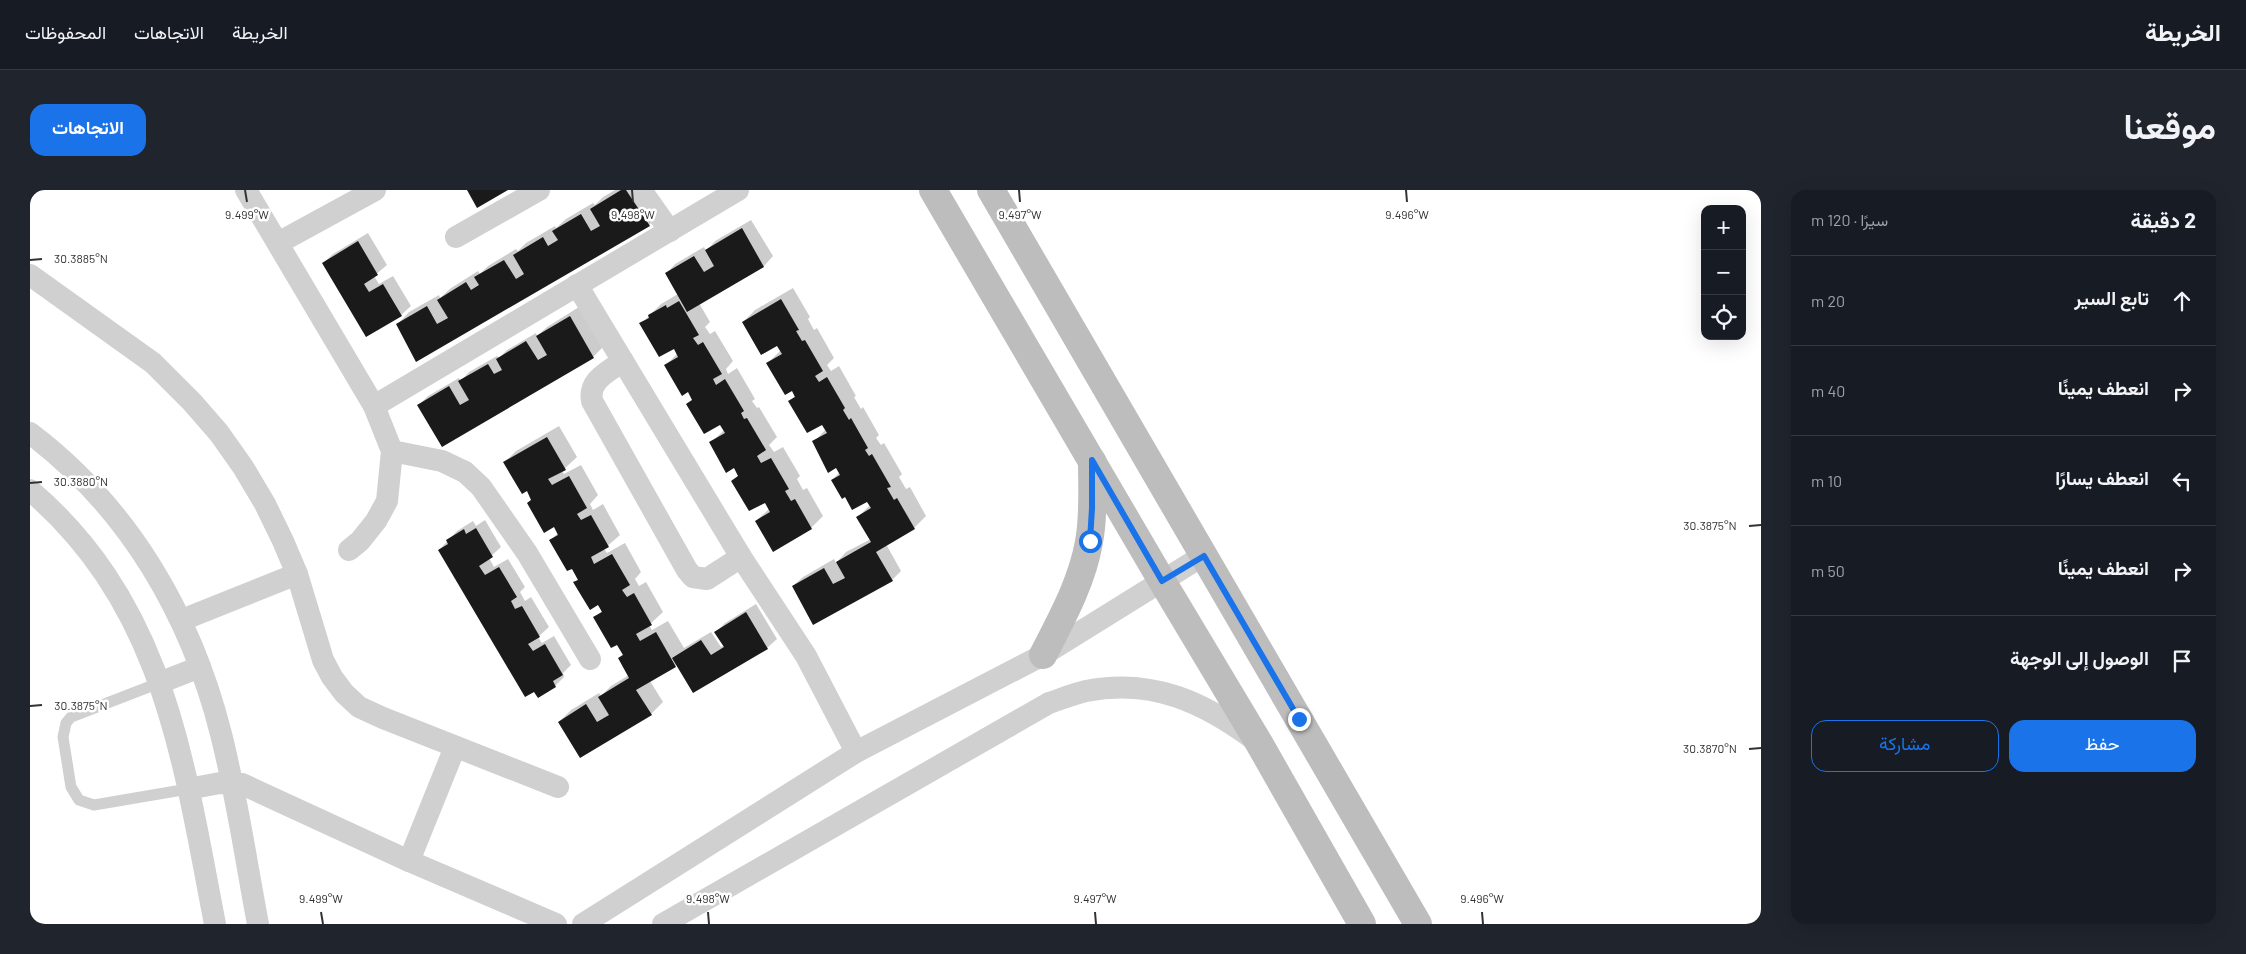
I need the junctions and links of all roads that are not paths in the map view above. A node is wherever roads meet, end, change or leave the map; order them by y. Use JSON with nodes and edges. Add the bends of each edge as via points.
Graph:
{"nodes":[{"id":1,"x":246,"y":190,"type":"edge"},
{"id":2,"x":376,"y":190,"type":"edge"},
{"id":3,"x":539,"y":190,"type":"edge"},
{"id":4,"x":641,"y":190,"type":"edge"},
{"id":5,"x":738,"y":190,"type":"edge"},
{"id":6,"x":933,"y":190,"type":"edge"},
{"id":7,"x":991,"y":190,"type":"edge"},
{"id":8,"x":670,"y":231,"type":"junction"},
{"id":9,"x":456,"y":237,"type":"dead end"},
{"id":10,"x":278,"y":243,"type":"junction"},
{"id":11,"x":30,"y":275,"type":"edge"},
{"id":12,"x":577,"y":285,"type":"junction"},
{"id":13,"x":623,"y":361,"type":"junction"},
{"id":14,"x":374,"y":406,"type":"junction"},
{"id":15,"x":30,"y":433,"type":"edge"},
{"id":16,"x":392,"y":451,"type":"junction"},
{"id":17,"x":1092,"y":460,"type":"junction"},
{"id":18,"x":30,"y":490,"type":"edge"},
{"id":19,"x":348,"y":550,"type":"dead end"},
{"id":20,"x":1204,"y":556,"type":"junction"},
{"id":21,"x":741,"y":557,"type":"junction"},
{"id":22,"x":297,"y":574,"type":"junction"},
{"id":23,"x":1162,"y":581,"type":"junction"},
{"id":24,"x":182,"y":620,"type":"junction"},
{"id":25,"x":1043,"y":655,"type":"junction"},
{"id":26,"x":590,"y":659,"type":"dead end"},
{"id":27,"x":200,"y":667,"type":"junction"},
{"id":28,"x":160,"y":683,"type":"junction"},
{"id":29,"x":1259,"y":743,"type":"junction"},
{"id":30,"x":455,"y":747,"type":"junction"},
{"id":31,"x":856,"y":752,"type":"junction"},
{"id":32,"x":232,"y":782,"type":"junction"},
{"id":33,"x":558,"y":787,"type":"dead end"},
{"id":34,"x":188,"y":789,"type":"junction"},
{"id":35,"x":410,"y":861,"type":"junction"},
{"id":36,"x":215,"y":924,"type":"edge"},
{"id":37,"x":258,"y":924,"type":"edge"},
{"id":38,"x":556,"y":924,"type":"edge"},
{"id":39,"x":583,"y":924,"type":"edge"},
{"id":40,"x":663,"y":924,"type":"edge"},
{"id":41,"x":1362,"y":924,"type":"edge"},
{"id":42,"x":1418,"y":924,"type":"edge"}],
"edges":[{"from":1,"to":10,"type":"street"},
{"from":2,"to":10,"type":"street"},
{"from":3,"to":9,"type":"street"},
{"from":4,"to":8,"type":"street"},
{"from":5,"to":8,"type":"street"},
{"from":6,"to":17,"type":"main road"},
{"from":7,"to":20,"type":"main road"},
{"from":8,"to":12,"type":"street"},
{"from":10,"to":14,"type":"street"},
{"from":11,"to":22,"type":"street","via":[[153,363],[192,402],[243,467],[265,504]]},
{"from":12,"to":13,"type":"street"},
{"from":12,"to":14,"type":"street"},
{"from":13,"to":21,"type":"street"},
{"from":13,"to":21,"type":"street","via":[[596,381],[592,401],[687,570],[693,576],[707,579]]},
{"from":14,"to":16,"type":"street"},
{"from":15,"to":24,"type":"street","via":[[80,476],[107,507],[141,550]]},
{"from":16,"to":19,"type":"street","via":[[387,501],[376,521]]},
{"from":16,"to":26,"type":"street","via":[[442,462],[465,472],[481,487],[527,553]]},
{"from":17,"to":23,"type":"main road"},
{"from":17,"to":25,"type":"main road","via":[[1090,541],[1079,580]]},
{"from":18,"to":28,"type":"street","via":[[81,540],[110,578],[138,630]]},
{"from":20,"to":23,"type":"street"},
{"from":20,"to":42,"type":"main road"},
{"from":21,"to":31,"type":"street","via":[[806,656]]},
{"from":22,"to":24,"type":"street"},
{"from":22,"to":30,"type":"street","via":[[323,660],[344,694],[359,707],[382,718]]},
{"from":23,"to":25,"type":"street"},
{"from":23,"to":29,"type":"main road"},
{"from":24,"to":27,"type":"street"},
{"from":25,"to":31,"type":"street"},
{"from":27,"to":28,"type":"street"},
{"from":27,"to":32,"type":"street"},
{"from":28,"to":34,"type":"street"},
{"from":28,"to":34,"type":"lane","via":[[71,717],[63,737],[71,787],[79,800],[94,804]]},
{"from":29,"to":40,"type":"street","via":[[1230,721],[1197,703],[1161,692],[1123,688],[1086,691],[1049,703]]},
{"from":29,"to":41,"type":"main road"},
{"from":30,"to":33,"type":"street"},
{"from":30,"to":35,"type":"street"},
{"from":31,"to":39,"type":"street"},
{"from":32,"to":34,"type":"street"},
{"from":32,"to":35,"type":"street"},
{"from":32,"to":37,"type":"street"},
{"from":34,"to":36,"type":"street"},
{"from":35,"to":38,"type":"street"}]}
